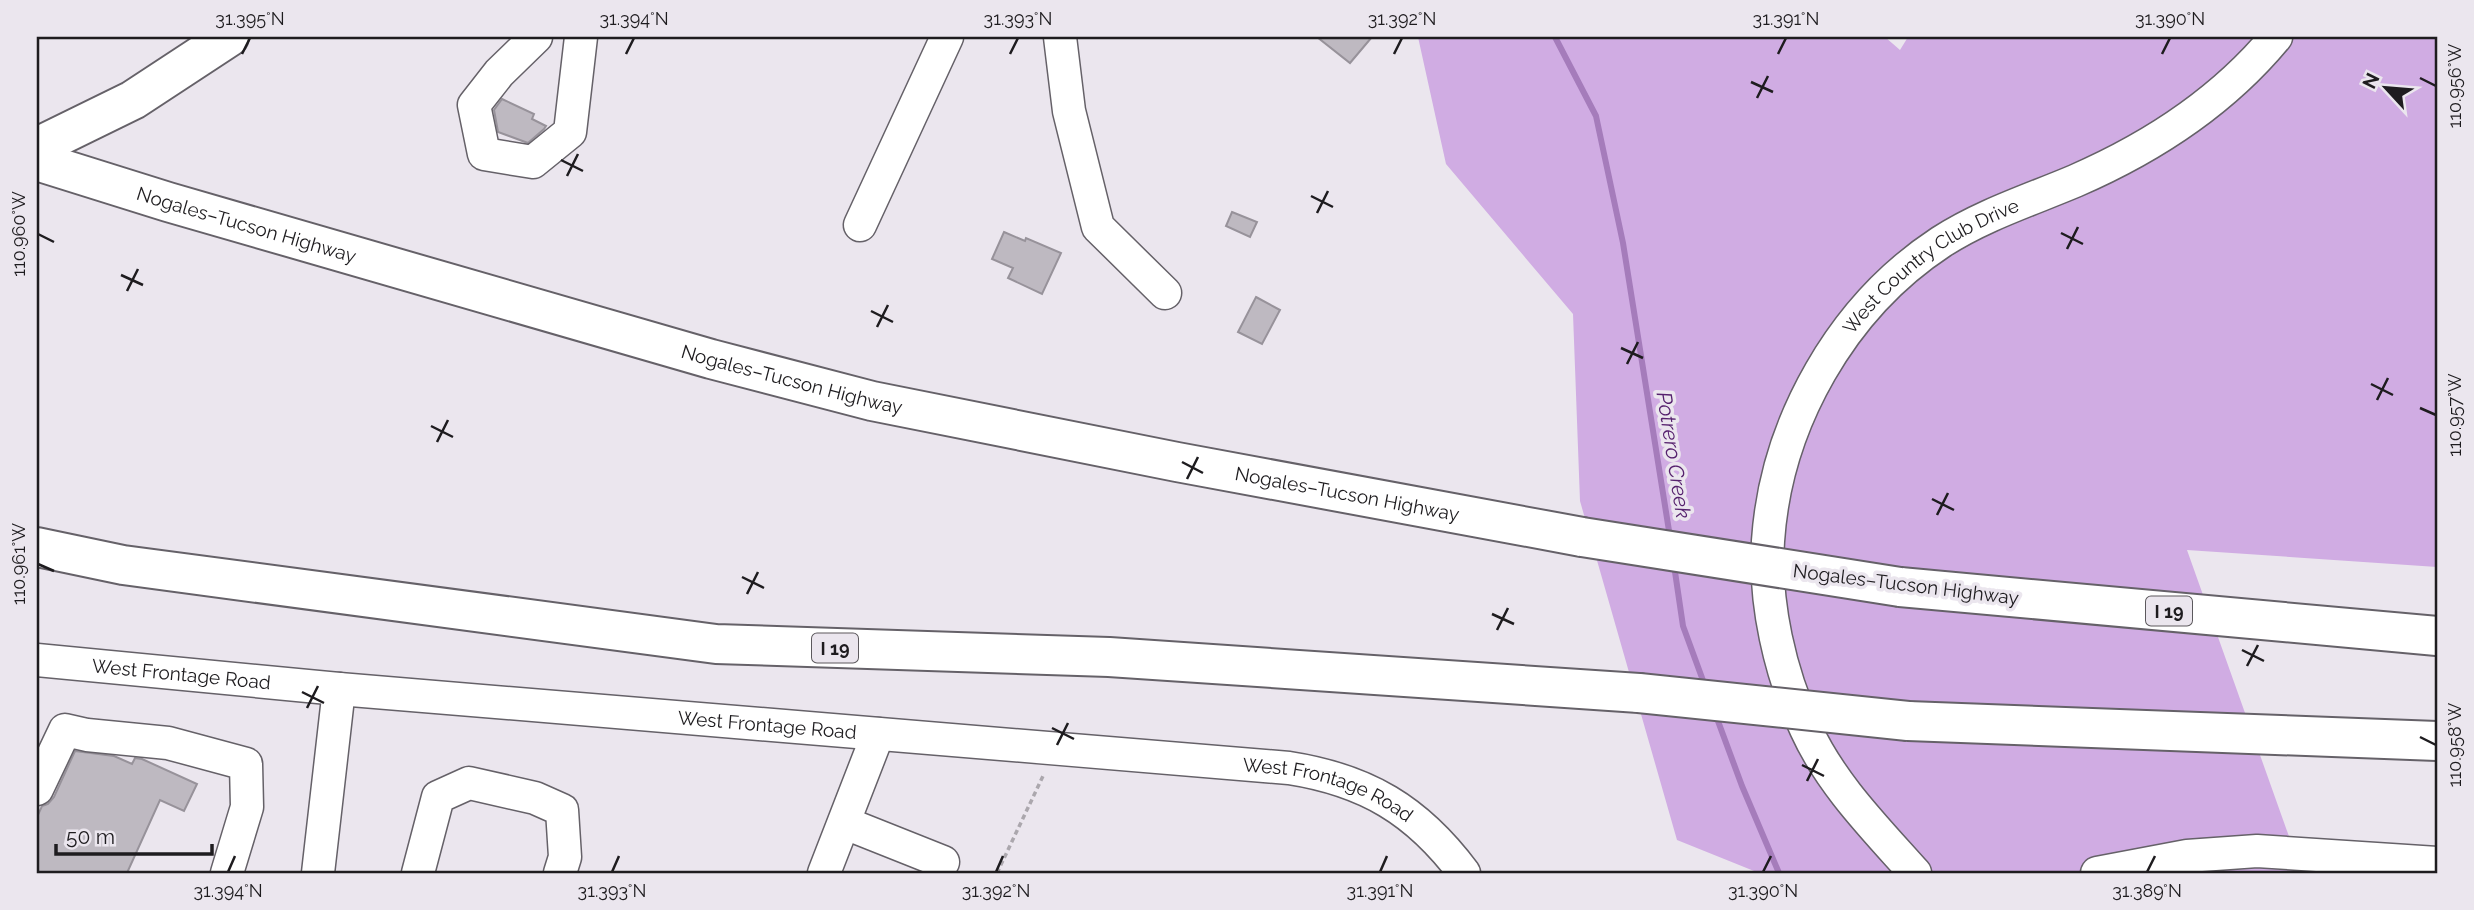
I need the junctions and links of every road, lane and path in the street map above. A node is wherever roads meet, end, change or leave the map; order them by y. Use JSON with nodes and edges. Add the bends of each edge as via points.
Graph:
{"nodes":[{"id":1,"x":229,"y":37,"type":"edge"},
{"id":2,"x":536,"y":37,"type":"edge"},
{"id":3,"x":581,"y":37,"type":"edge"},
{"id":4,"x":947,"y":37,"type":"edge"},
{"id":5,"x":1060,"y":37,"type":"edge"},
{"id":6,"x":2276,"y":37,"type":"edge"},
{"id":7,"x":37,"y":147,"type":"edge"},
{"id":8,"x":37,"y":161,"type":"edge"},
{"id":9,"x":860,"y":225,"type":"dead end"},
{"id":10,"x":1165,"y":293,"type":"dead end"},
{"id":11,"x":37,"y":547,"type":"edge"},
{"id":12,"x":2437,"y":636,"type":"edge"},
{"id":13,"x":37,"y":660,"type":"edge"},
{"id":14,"x":339,"y":689,"type":"junction"},
{"id":15,"x":878,"y":734,"type":"junction"},
{"id":16,"x":2437,"y":741,"type":"edge"},
{"id":17,"x":1055,"y":748,"type":"junction"},
{"id":18,"x":37,"y":789,"type":"edge"},
{"id":19,"x":845,"y":823,"type":"junction"},
{"id":20,"x":943,"y":862,"type":"dead end"},
{"id":21,"x":2437,"y":863,"type":"edge"},
{"id":22,"x":227,"y":873,"type":"edge"},
{"id":23,"x":318,"y":873,"type":"edge"},
{"id":24,"x":418,"y":873,"type":"edge"},
{"id":25,"x":560,"y":873,"type":"edge"},
{"id":26,"x":824,"y":873,"type":"edge"},
{"id":27,"x":997,"y":873,"type":"edge"},
{"id":28,"x":1464,"y":873,"type":"edge"},
{"id":29,"x":1915,"y":873,"type":"edge"},
{"id":30,"x":2097,"y":873,"type":"edge"}],
"edges":[{"from":1,"to":7,"type":"highway","via":[[133,100]]},
{"from":2,"to":3,"type":"street","via":[[474,105],[484,154],[533,162],[570,132]]},
{"from":4,"to":9,"type":"street"},
{"from":5,"to":10,"type":"street","via":[[1069,111],[1098,228]]},
{"from":6,"to":29,"type":"street","name":"West Country Club Drive","via":[[2224,90],[2178,125],[2108,165],[1978,220],[1904,270],[1844,335],[1800,413],[1784,455],[1768,542],[1775,626],[1794,699],[1822,759],[1840,787]]},
{"from":8,"to":12,"type":"highway","name":"Nogales–Tucson Highway","number":"I 19","bridge":true,"via":[[671,348],[872,401],[1177,462],[1582,537],[1900,587]]},
{"from":11,"to":16,"type":"highway","number":"I 19","bridge":true,"via":[[123,565],[716,643],[1109,657],[1639,694],[1908,721]]},
{"from":13,"to":14,"type":"street","name":"West Frontage Road"},
{"from":14,"to":15,"type":"street","name":"West Frontage Road"},
{"from":14,"to":23,"type":"street"},
{"from":15,"to":17,"type":"street","name":"West Frontage Road"},
{"from":15,"to":19,"type":"street"},
{"from":17,"to":27,"type":"path"},
{"from":17,"to":28,"type":"street","name":"West Frontage Road","via":[[1289,768],[1345,780],[1418,822]]},
{"from":18,"to":22,"type":"street","via":[[65,730],[168,743],[246,764],[247,807]]},
{"from":19,"to":20,"type":"street"},
{"from":19,"to":26,"type":"street"},
{"from":21,"to":30,"type":"street","via":[[2257,851],[2187,856]]},
{"from":24,"to":25,"type":"street","via":[[438,797],[469,783],[536,798],[562,810],[565,857]]}]}
